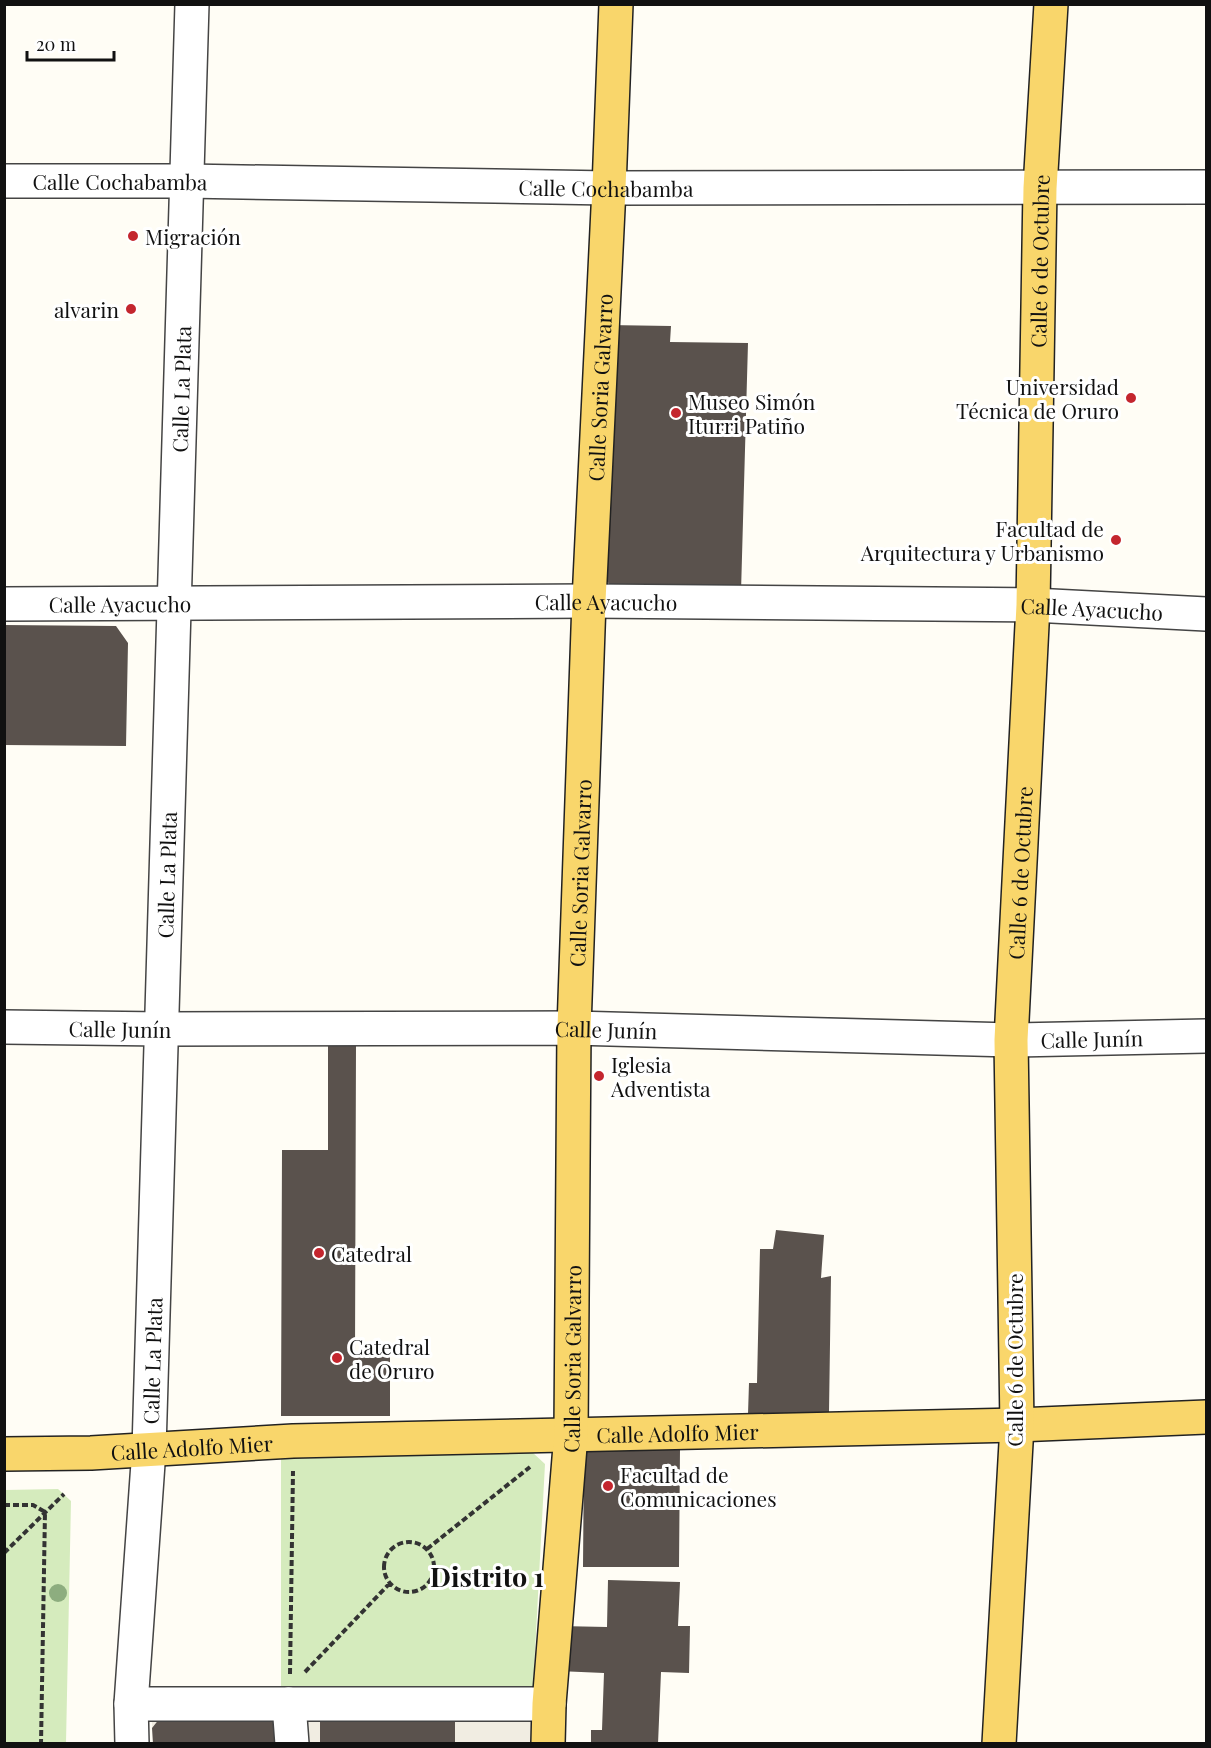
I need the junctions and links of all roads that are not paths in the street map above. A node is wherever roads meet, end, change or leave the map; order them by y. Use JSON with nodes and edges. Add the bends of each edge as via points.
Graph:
{"nodes":[{"id":1,"x":192,"y":4,"type":"edge"},
{"id":2,"x":616,"y":4,"type":"edge"},
{"id":3,"x":1051,"y":4,"type":"edge"},
{"id":4,"x":4,"y":181,"type":"edge"},
{"id":5,"x":186,"y":181,"type":"junction"},
{"id":6,"x":1206,"y":187,"type":"edge"},
{"id":7,"x":609,"y":188,"type":"junction"},
{"id":8,"x":1040,"y":188,"type":"junction"},
{"id":9,"x":589,"y":601,"type":"junction"},
{"id":10,"x":175,"y":602,"type":"junction"},
{"id":11,"x":4,"y":604,"type":"edge"},
{"id":12,"x":1033,"y":605,"type":"junction"},
{"id":13,"x":1206,"y":614,"type":"edge"},
{"id":14,"x":4,"y":1027,"type":"edge"},
{"id":15,"x":574,"y":1028,"type":"junction"},
{"id":16,"x":163,"y":1029,"type":"junction"},
{"id":17,"x":1206,"y":1036,"type":"edge"},
{"id":18,"x":1011,"y":1040,"type":"junction"},
{"id":19,"x":1206,"y":1416,"type":"edge"},
{"id":20,"x":1017,"y":1425,"type":"junction"},
{"id":21,"x":572,"y":1434,"type":"junction"},
{"id":22,"x":149,"y":1449,"type":"junction"},
{"id":23,"x":4,"y":1454,"type":"edge"},
{"id":24,"x":290,"y":1696,"type":"junction"},
{"id":25,"x":131,"y":1704,"type":"junction"},
{"id":26,"x":549,"y":1704,"type":"junction"},
{"id":27,"x":132,"y":1743,"type":"edge"},
{"id":28,"x":292,"y":1743,"type":"edge"},
{"id":29,"x":548,"y":1743,"type":"edge"},
{"id":30,"x":999,"y":1743,"type":"edge"}],
"edges":[{"from":1,"to":5,"type":"street","name":"Calle La Plata"},
{"from":2,"to":7,"type":"main road","name":"Calle Soria Galvarro"},
{"from":3,"to":8,"type":"main road","name":"Calle 6 de Octubre"},
{"from":4,"to":5,"type":"street","name":"Calle Cochabamba"},
{"from":5,"to":7,"type":"street","name":"Calle Cochabamba"},
{"from":5,"to":10,"type":"street","name":"Calle La Plata"},
{"from":6,"to":8,"type":"street","name":"Calle Cochabamba"},
{"from":7,"to":8,"type":"street","name":"Calle Cochabamba"},
{"from":7,"to":9,"type":"main road","name":"Calle Soria Galvarro"},
{"from":8,"to":12,"type":"main road","name":"Calle 6 de Octubre"},
{"from":9,"to":10,"type":"street","name":"Calle Ayacucho"},
{"from":9,"to":12,"type":"street","name":"Calle Ayacucho"},
{"from":9,"to":15,"type":"main road","name":"Calle Soria Galvarro"},
{"from":10,"to":11,"type":"street","name":"Calle Ayacucho"},
{"from":10,"to":16,"type":"street","name":"Calle La Plata"},
{"from":12,"to":13,"type":"street","name":"Calle Ayacucho"},
{"from":12,"to":18,"type":"main road","name":"Calle 6 de Octubre"},
{"from":14,"to":16,"type":"street","name":"Calle Junín"},
{"from":15,"to":16,"type":"street","name":"Calle Junín"},
{"from":15,"to":18,"type":"street","name":"Calle Junín"},
{"from":15,"to":21,"type":"main road","name":"Calle Soria Galvarro"},
{"from":16,"to":22,"type":"street","name":"Calle La Plata"},
{"from":17,"to":18,"type":"street","name":"Calle Junín"},
{"from":18,"to":20,"type":"main road","name":"Calle 6 de Octubre"},
{"from":19,"to":20,"type":"main road","name":"Calle Adolfo Mier"},
{"from":20,"to":21,"type":"main road","name":"Calle Adolfo Mier"},
{"from":20,"to":30,"type":"main road","name":"Calle 6 de Octubre"},
{"from":21,"to":22,"type":"main road","name":"Calle Adolfo Mier"},
{"from":21,"to":26,"type":"main road","name":"Calle Soria Galvarro"},
{"from":22,"to":23,"type":"main road","name":"Calle Adolfo Mier"},
{"from":22,"to":25,"type":"street","name":"Calle La Plata"},
{"from":24,"to":25,"type":"street"},
{"from":24,"to":26,"type":"street"},
{"from":24,"to":28,"type":"street"},
{"from":25,"to":27,"type":"street","name":"Calle La Plata"},
{"from":26,"to":29,"type":"main road","name":"Calle Soria Galvarro"}]}
